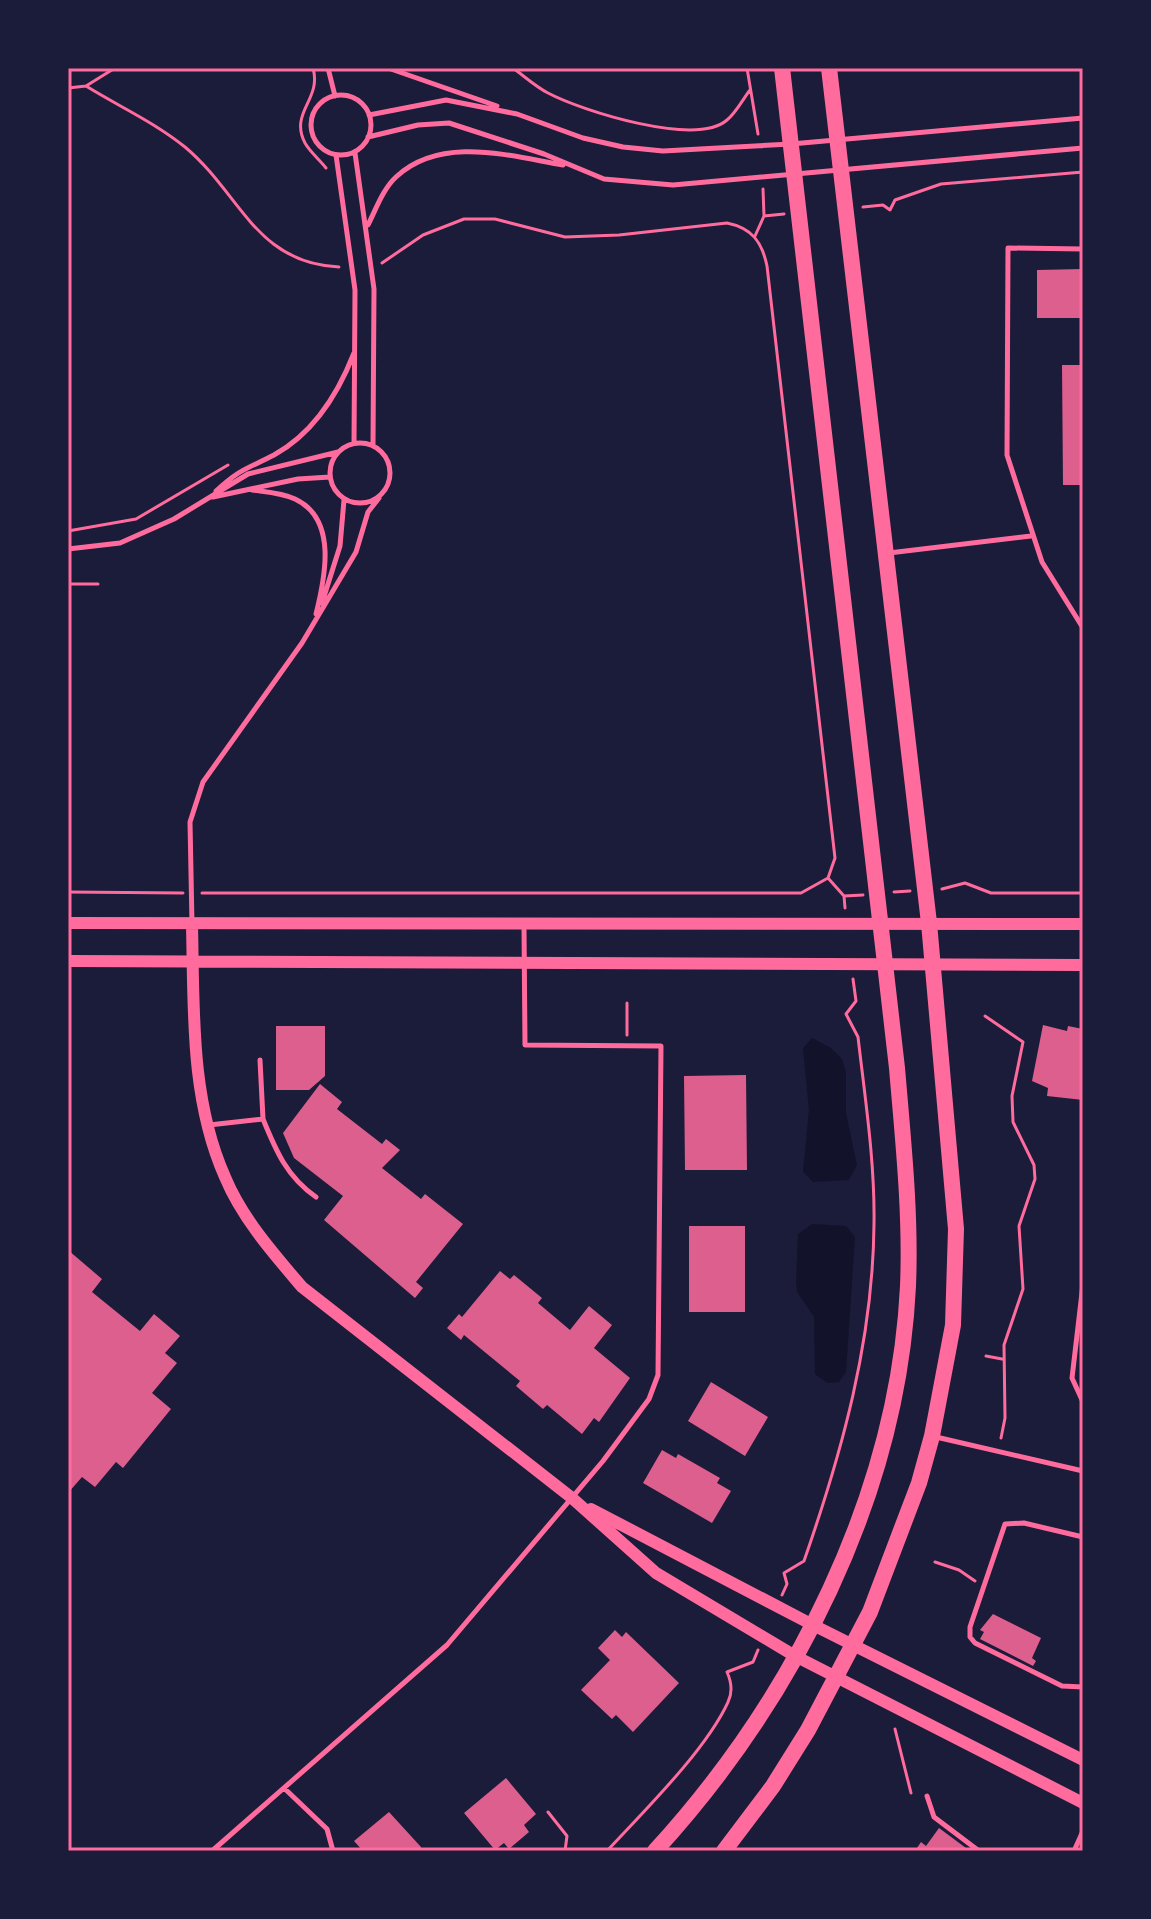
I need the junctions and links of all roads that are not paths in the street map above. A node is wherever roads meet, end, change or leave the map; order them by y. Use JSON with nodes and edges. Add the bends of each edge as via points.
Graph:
{"nodes":[{"id":1,"x":328,"y":68,"type":"edge"},
{"id":2,"x":388,"y":68,"type":"edge"},
{"id":3,"x":782,"y":68,"type":"edge"},
{"id":4,"x":829,"y":68,"type":"edge"},
{"id":5,"x":335,"y":96,"type":"junction"},
{"id":6,"x":517,"y":114,"type":"junction"},
{"id":7,"x":369,"y":115,"type":"junction"},
{"id":8,"x":1083,"y":118,"type":"edge"},
{"id":9,"x":368,"y":137,"type":"junction"},
{"id":10,"x":837,"y":140,"type":"junction"},
{"id":11,"x":791,"y":144,"type":"junction"},
{"id":12,"x":1083,"y":148,"type":"edge"},
{"id":13,"x":355,"y":153,"type":"junction"},
{"id":14,"x":336,"y":155,"type":"junction"},
{"id":15,"x":573,"y":167,"type":"junction"},
{"id":16,"x":840,"y":170,"type":"junction"},
{"id":17,"x":794,"y":174,"type":"junction"},
{"id":18,"x":368,"y":226,"type":"junction"},
{"id":19,"x":1083,"y":249,"type":"edge"},
{"id":20,"x":356,"y":348,"type":"junction"},
{"id":21,"x":354,"y":443,"type":"junction"},
{"id":22,"x":373,"y":445,"type":"junction"},
{"id":23,"x":338,"y":452,"type":"junction"},
{"id":24,"x":330,"y":477,"type":"junction"},
{"id":25,"x":252,"y":490,"type":"junction"},
{"id":26,"x":209,"y":498,"type":"junction"},
{"id":27,"x":379,"y":498,"type":"junction"},
{"id":28,"x":344,"y":499,"type":"junction"},
{"id":29,"x":1031,"y":536,"type":"junction"},
{"id":30,"x":68,"y":549,"type":"edge"},
{"id":31,"x":887,"y":553,"type":"junction"},
{"id":32,"x":315,"y":618,"type":"junction"},
{"id":33,"x":1083,"y":628,"type":"edge"},
{"id":34,"x":68,"y":923,"type":"edge"},
{"id":35,"x":929,"y":923,"type":"junction"},
{"id":36,"x":1083,"y":924,"type":"edge"},
{"id":37,"x":192,"y":925,"type":"junction"},
{"id":38,"x":524,"y":925,"type":"junction"},
{"id":39,"x":881,"y":925,"type":"junction"},
{"id":40,"x":68,"y":961,"type":"edge"},
{"id":41,"x":193,"y":963,"type":"junction"},
{"id":42,"x":524,"y":964,"type":"junction"},
{"id":43,"x":1083,"y":965,"type":"edge"},
{"id":44,"x":885,"y":966,"type":"junction"},
{"id":45,"x":933,"y":966,"type":"junction"},
{"id":46,"x":260,"y":1060,"type":"dead end"},
{"id":47,"x":263,"y":1119,"type":"junction"},
{"id":48,"x":208,"y":1125,"type":"junction"},
{"id":49,"x":316,"y":1197,"type":"dead end"},
{"id":50,"x":1083,"y":1284,"type":"edge"},
{"id":51,"x":1083,"y":1402,"type":"edge"},
{"id":52,"x":932,"y":1436,"type":"junction"},
{"id":53,"x":1083,"y":1471,"type":"edge"},
{"id":54,"x":572,"y":1498,"type":"junction"},
{"id":55,"x":1083,"y":1537,"type":"edge"},
{"id":56,"x":811,"y":1624,"type":"junction"},
{"id":57,"x":853,"y":1645,"type":"junction"},
{"id":58,"x":795,"y":1656,"type":"junction"},
{"id":59,"x":838,"y":1677,"type":"junction"},
{"id":60,"x":1083,"y":1687,"type":"edge"},
{"id":61,"x":1083,"y":1760,"type":"edge"},
{"id":62,"x":284,"y":1788,"type":"junction"},
{"id":63,"x":927,"y":1796,"type":"dead end"},
{"id":64,"x":1083,"y":1803,"type":"edge"},
{"id":65,"x":1083,"y":1831,"type":"edge"},
{"id":66,"x":212,"y":1851,"type":"edge"},
{"id":67,"x":333,"y":1851,"type":"edge"},
{"id":68,"x":655,"y":1851,"type":"edge"},
{"id":69,"x":724,"y":1851,"type":"edge"},
{"id":70,"x":979,"y":1851,"type":"edge"},
{"id":71,"x":1074,"y":1851,"type":"edge"}],
"edges":[{"from":1,"to":5,"type":"lane"},
{"from":2,"to":6,"type":"lane"},
{"from":3,"to":11,"type":"main road"},
{"from":4,"to":10,"type":"main road"},
{"from":5,"to":7,"type":"lane","via":[[352,98]]},
{"from":5,"to":14,"type":"lane","via":[[319,105],[311,130],[319,146]]},
{"from":6,"to":7,"type":"lane","via":[[446,100]]},
{"from":6,"to":11,"type":"lane","via":[[623,147],[691,151]]},
{"from":7,"to":9,"type":"lane"},
{"from":8,"to":10,"type":"lane"},
{"from":9,"to":13,"type":"lane"},
{"from":9,"to":15,"type":"lane","via":[[449,123]]},
{"from":10,"to":11,"type":"lane"},
{"from":10,"to":16,"type":"main road"},
{"from":11,"to":17,"type":"main road"},
{"from":12,"to":16,"type":"lane"},
{"from":13,"to":14,"type":"lane"},
{"from":13,"to":18,"type":"lane"},
{"from":14,"to":20,"type":"lane","via":[[353,266]]},
{"from":15,"to":17,"type":"lane","via":[[604,179],[673,185]]},
{"from":15,"to":18,"type":"lane","via":[[485,153],[429,156],[396,177]]},
{"from":16,"to":17,"type":"lane"},
{"from":16,"to":31,"type":"main road"},
{"from":17,"to":39,"type":"main road"},
{"from":18,"to":22,"type":"lane","via":[[376,327]]},
{"from":19,"to":29,"type":"lane","via":[[1008,248],[1007,455]]},
{"from":20,"to":21,"type":"lane"},
{"from":20,"to":26,"type":"lane","via":[[336,394],[303,434],[275,455],[241,468]]},
{"from":21,"to":22,"type":"lane"},
{"from":21,"to":23,"type":"lane"},
{"from":22,"to":27,"type":"lane","via":[[386,457],[391,474]]},
{"from":23,"to":24,"type":"lane"},
{"from":23,"to":26,"type":"lane","via":[[248,474]]},
{"from":24,"to":25,"type":"lane"},
{"from":24,"to":28,"type":"lane"},
{"from":25,"to":26,"type":"lane"},
{"from":25,"to":32,"type":"lane","via":[[298,500],[314,515],[323,534],[323,586]]},
{"from":26,"to":30,"type":"lane","via":[[148,533],[120,543]]},
{"from":27,"to":28,"type":"lane","via":[[362,504]]},
{"from":27,"to":32,"type":"lane","via":[[368,512],[356,552]]},
{"from":28,"to":32,"type":"lane","via":[[340,546]]},
{"from":29,"to":31,"type":"lane"},
{"from":29,"to":33,"type":"lane"},
{"from":31,"to":35,"type":"main road"},
{"from":32,"to":37,"type":"lane","via":[[203,782],[190,822]]},
{"from":34,"to":37,"type":"street"},
{"from":35,"to":36,"type":"street"},
{"from":35,"to":39,"type":"street"},
{"from":35,"to":45,"type":"main road"},
{"from":37,"to":38,"type":"street"},
{"from":37,"to":41,"type":"street"},
{"from":38,"to":39,"type":"street"},
{"from":38,"to":42,"type":"lane"},
{"from":39,"to":44,"type":"main road"},
{"from":40,"to":41,"type":"street"},
{"from":41,"to":42,"type":"street"},
{"from":41,"to":48,"type":"street","via":[[195,1037]]},
{"from":42,"to":44,"type":"street"},
{"from":42,"to":54,"type":"lane","via":[[525,1045],[661,1046],[658,1375],[649,1399]]},
{"from":43,"to":45,"type":"street"},
{"from":44,"to":45,"type":"street"},
{"from":44,"to":56,"type":"main road","via":[[906,1195],[904,1324],[871,1484]]},
{"from":45,"to":52,"type":"main road","via":[[956,1242],[953,1325]]},
{"from":46,"to":47,"type":"lane"},
{"from":47,"to":48,"type":"lane"},
{"from":47,"to":49,"type":"lane","via":[[278,1157],[298,1184]]},
{"from":48,"to":54,"type":"street","via":[[225,1177],[244,1210],[302,1287]]},
{"from":50,"to":51,"type":"lane","via":[[1072,1378]]},
{"from":52,"to":53,"type":"lane"},
{"from":52,"to":57,"type":"main road","via":[[899,1543]]},
{"from":54,"to":56,"type":"street"},
{"from":54,"to":58,"type":"street","via":[[656,1573]]},
{"from":54,"to":62,"type":"lane","via":[[447,1645]]},
{"from":55,"to":60,"type":"lane","via":[[1024,1523],[1005,1524],[970,1627],[975,1643],[1062,1686]]},
{"from":56,"to":57,"type":"street"},
{"from":56,"to":58,"type":"main road"},
{"from":57,"to":59,"type":"main road"},
{"from":57,"to":61,"type":"street"},
{"from":58,"to":59,"type":"street"},
{"from":58,"to":68,"type":"main road","via":[[747,1740]]},
{"from":59,"to":64,"type":"street"},
{"from":59,"to":69,"type":"main road","via":[[773,1786]]},
{"from":62,"to":66,"type":"lane"},
{"from":62,"to":67,"type":"lane","via":[[327,1829]]},
{"from":63,"to":70,"type":"lane","via":[[934,1817]]},
{"from":65,"to":71,"type":"lane"}]}
